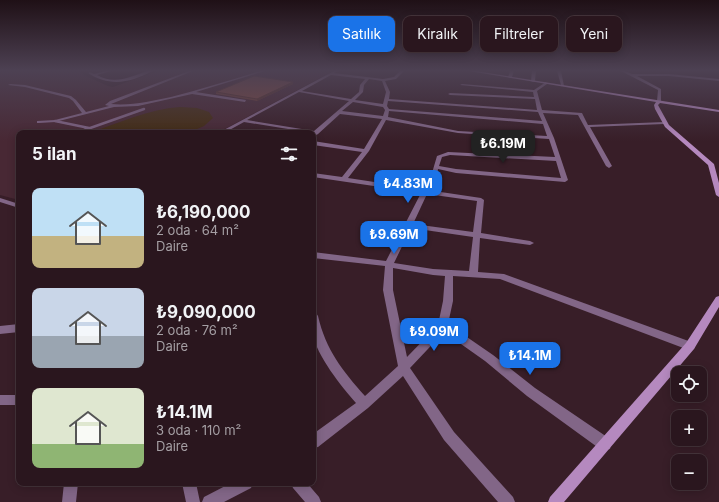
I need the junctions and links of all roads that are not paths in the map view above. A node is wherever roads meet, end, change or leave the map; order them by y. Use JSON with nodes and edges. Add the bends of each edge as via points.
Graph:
{"nodes":[{"id":1,"x":57,"y":94,"type":"edge"},
{"id":2,"x":131,"y":94,"type":"edge"},
{"id":3,"x":181,"y":94,"type":"edge"},
{"id":4,"x":203,"y":94,"type":"edge"},
{"id":5,"x":292,"y":94,"type":"edge"},
{"id":6,"x":318,"y":94,"type":"edge"},
{"id":7,"x":358,"y":94,"type":"edge"},
{"id":8,"x":388,"y":94,"type":"edge"},
{"id":9,"x":459,"y":94,"type":"edge"},
{"id":10,"x":535,"y":94,"type":"edge"},
{"id":11,"x":620,"y":94,"type":"edge"},
{"id":12,"x":660,"y":94,"type":"edge"},
{"id":13,"x":536,"y":98,"type":"junction"},
{"id":14,"x":351,"y":100,"type":"junction"},
{"id":15,"x":387,"y":100,"type":"junction"},
{"id":16,"x":659,"y":101,"type":"junction"},
{"id":17,"x":245,"y":102,"type":"dead end"},
{"id":18,"x":112,"y":107,"type":"junction"},
{"id":19,"x":386,"y":108,"type":"junction"},
{"id":20,"x":144,"y":109,"type":"dead end"},
{"id":21,"x":719,"y":110,"type":"edge"},
{"id":22,"x":540,"y":111,"type":"junction"},
{"id":23,"x":338,"y":112,"type":"junction"},
{"id":24,"x":84,"y":113,"type":"junction"},
{"id":25,"x":385,"y":118,"type":"junction"},
{"id":26,"x":244,"y":120,"type":"junction"},
{"id":27,"x":55,"y":121,"type":"junction"},
{"id":28,"x":39,"y":122,"type":"dead end"},
{"id":29,"x":544,"y":123,"type":"junction"},
{"id":30,"x":664,"y":123,"type":"junction"},
{"id":31,"x":587,"y":126,"type":"junction"},
{"id":32,"x":89,"y":128,"type":"junction"},
{"id":33,"x":84,"y":130,"type":"edge"},
{"id":34,"x":226,"y":130,"type":"edge"},
{"id":35,"x":291,"y":130,"type":"edge"},
{"id":36,"x":316,"y":132,"type":"edge"},
{"id":37,"x":551,"y":138,"type":"junction"},
{"id":38,"x":316,"y":143,"type":"edge"},
{"id":39,"x":366,"y":151,"type":"junction"},
{"id":40,"x":558,"y":159,"type":"junction"},
{"id":41,"x":609,"y":166,"type":"dead end"},
{"id":42,"x":436,"y":167,"type":"junction"},
{"id":43,"x":316,"y":176,"type":"edge"},
{"id":44,"x":343,"y":180,"type":"junction"},
{"id":45,"x":427,"y":192,"type":"junction"},
{"id":46,"x":719,"y":194,"type":"edge"},
{"id":47,"x":0,"y":200,"type":"edge"},
{"id":48,"x":16,"y":205,"type":"edge"},
{"id":49,"x":408,"y":225,"type":"junction"},
{"id":50,"x":478,"y":236,"type":"junction"},
{"id":51,"x":530,"y":244,"type":"dead end"},
{"id":52,"x":316,"y":255,"type":"edge"},
{"id":53,"x":389,"y":264,"type":"junction"},
{"id":54,"x":449,"y":273,"type":"junction"},
{"id":55,"x":473,"y":274,"type":"junction"},
{"id":56,"x":719,"y":299,"type":"edge"},
{"id":57,"x":443,"y":326,"type":"junction"},
{"id":58,"x":16,"y":328,"type":"edge"},
{"id":59,"x":0,"y":330,"type":"edge"},
{"id":60,"x":316,"y":333,"type":"edge"},
{"id":61,"x":690,"y":346,"type":"junction"},
{"id":62,"x":404,"y":368,"type":"junction"},
{"id":63,"x":0,"y":400,"type":"edge"},
{"id":64,"x":16,"y":400,"type":"edge"},
{"id":65,"x":364,"y":404,"type":"junction"},
{"id":66,"x":316,"y":440,"type":"edge"},
{"id":67,"x":605,"y":444,"type":"junction"},
{"id":68,"x":71,"y":486,"type":"edge"},
{"id":69,"x":189,"y":486,"type":"edge"},
{"id":70,"x":240,"y":486,"type":"edge"},
{"id":71,"x":301,"y":486,"type":"edge"},
{"id":72,"x":70,"y":502,"type":"edge"},
{"id":73,"x":192,"y":502,"type":"edge"},
{"id":74,"x":209,"y":502,"type":"edge"},
{"id":75,"x":314,"y":502,"type":"edge"},
{"id":76,"x":508,"y":502,"type":"edge"},
{"id":77,"x":555,"y":502,"type":"edge"}],
"edges":[{"from":1,"to":24,"type":"street","via":[[77,101]]},
{"from":2,"to":18,"type":"street","via":[[107,104]]},
{"from":3,"to":18,"type":"street"},
{"from":4,"to":17,"type":"street"},
{"from":5,"to":26,"type":"street"},
{"from":6,"to":14,"type":"street"},
{"from":7,"to":14,"type":"street"},
{"from":8,"to":15,"type":"street"},
{"from":9,"to":13,"type":"street"},
{"from":10,"to":13,"type":"street"},
{"from":11,"to":16,"type":"street"},
{"from":12,"to":16,"type":"street"},
{"from":13,"to":22,"type":"street"},
{"from":14,"to":19,"type":"street"},
{"from":14,"to":23,"type":"street"},
{"from":15,"to":19,"type":"street"},
{"from":15,"to":22,"type":"street"},
{"from":16,"to":21,"type":"street"},
{"from":16,"to":30,"type":"street","via":[[656,105]]},
{"from":18,"to":24,"type":"street"},
{"from":19,"to":25,"type":"street"},
{"from":19,"to":29,"type":"street"},
{"from":20,"to":32,"type":"lane"},
{"from":22,"to":29,"type":"street"},
{"from":22,"to":31,"type":"street","via":[[580,114]]},
{"from":23,"to":25,"type":"street"},
{"from":23,"to":36,"type":"street"},
{"from":24,"to":27,"type":"street"},
{"from":25,"to":37,"type":"street","via":[[458,132]]},
{"from":25,"to":39,"type":"street"},
{"from":26,"to":34,"type":"street"},
{"from":26,"to":35,"type":"street"},
{"from":27,"to":28,"type":"street"},
{"from":27,"to":32,"type":"lane"},
{"from":29,"to":37,"type":"street"},
{"from":30,"to":31,"type":"street"},
{"from":30,"to":46,"type":"street","via":[[711,164]]},
{"from":31,"to":41,"type":"street"},
{"from":32,"to":33,"type":"lane"},
{"from":37,"to":40,"type":"street"},
{"from":38,"to":39,"type":"street"},
{"from":39,"to":44,"type":"street"},
{"from":40,"to":42,"type":"street","via":[[450,152],[440,156]]},
{"from":40,"to":42,"type":"street","via":[[565,180],[456,172]]},
{"from":42,"to":45,"type":"street"},
{"from":43,"to":44,"type":"street"},
{"from":44,"to":45,"type":"street"},
{"from":45,"to":49,"type":"street"},
{"from":45,"to":50,"type":"street","via":[[482,200]]},
{"from":47,"to":48,"type":"street"},
{"from":49,"to":50,"type":"street"},
{"from":49,"to":53,"type":"street"},
{"from":50,"to":51,"type":"street"},
{"from":50,"to":55,"type":"street"},
{"from":52,"to":53,"type":"street"},
{"from":53,"to":54,"type":"street"},
{"from":53,"to":62,"type":"street","via":[[388,290]]},
{"from":54,"to":55,"type":"street"},
{"from":54,"to":57,"type":"street","via":[[448,301]]},
{"from":55,"to":61,"type":"street","via":[[501,276]]},
{"from":56,"to":61,"type":"street"},
{"from":57,"to":62,"type":"street"},
{"from":57,"to":67,"type":"street"},
{"from":58,"to":59,"type":"street"},
{"from":60,"to":65,"type":"street","via":[[335,370]]},
{"from":61,"to":67,"type":"street"},
{"from":62,"to":65,"type":"street"},
{"from":62,"to":76,"type":"street","via":[[449,436]]},
{"from":63,"to":64,"type":"street"},
{"from":65,"to":66,"type":"street"},
{"from":67,"to":77,"type":"street"},
{"from":68,"to":72,"type":"street"},
{"from":69,"to":73,"type":"street"},
{"from":70,"to":74,"type":"street"},
{"from":71,"to":75,"type":"street"}]}
